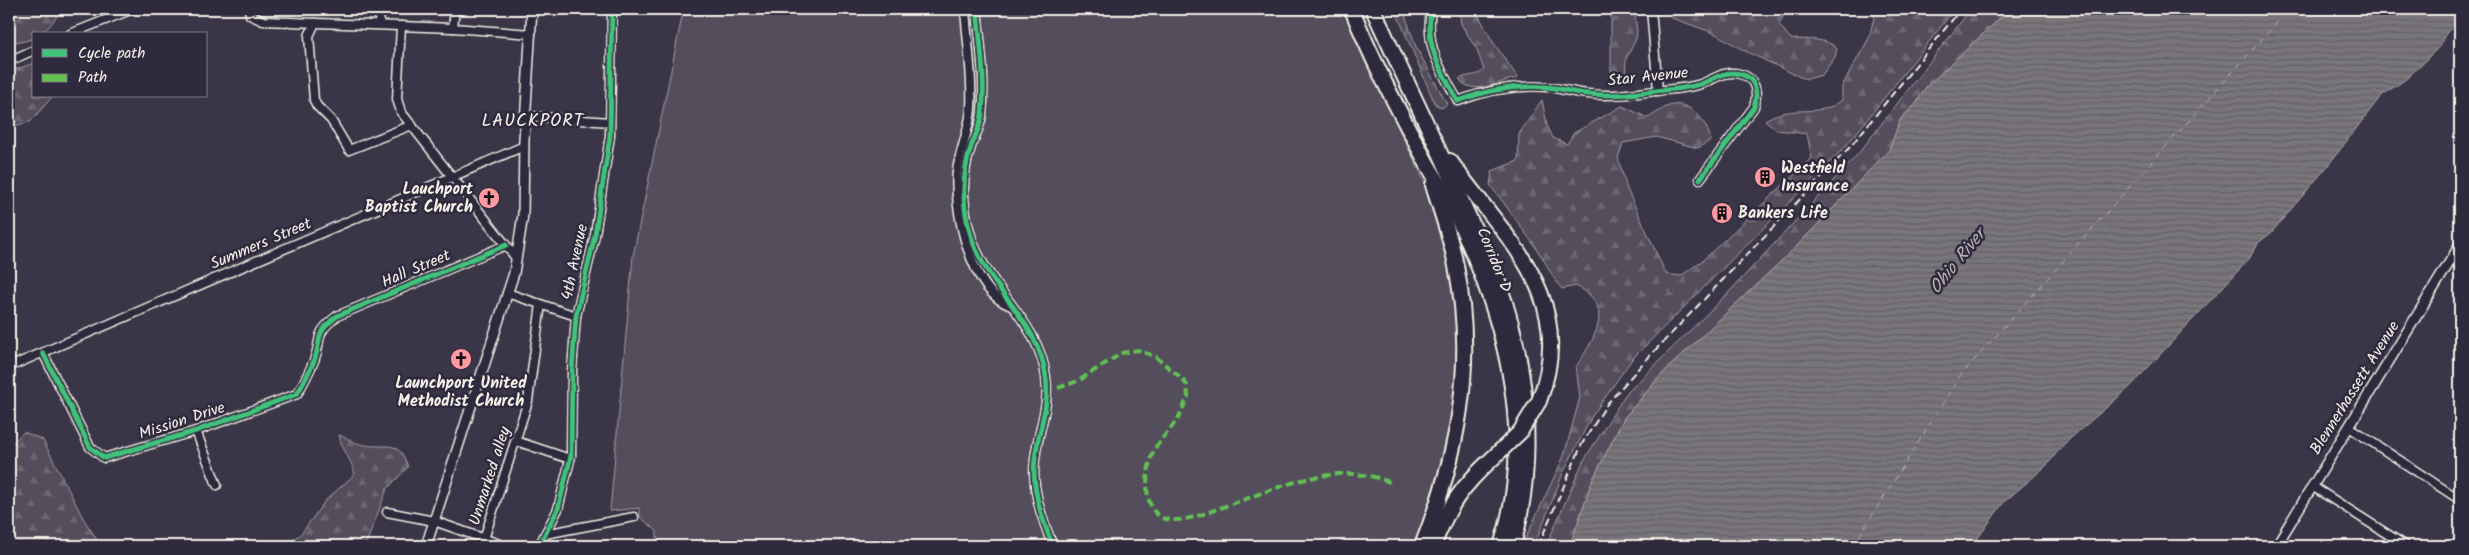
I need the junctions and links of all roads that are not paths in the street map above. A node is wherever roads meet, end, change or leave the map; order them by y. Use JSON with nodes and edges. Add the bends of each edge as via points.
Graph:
{"nodes":[{"id":1,"x":133,"y":9,"type":"edge"},
{"id":2,"x":248,"y":9,"type":"edge"},
{"id":3,"x":380,"y":9,"type":"edge"},
{"id":4,"x":454,"y":9,"type":"edge"},
{"id":5,"x":532,"y":9,"type":"edge"},
{"id":6,"x":612,"y":9,"type":"edge"},
{"id":7,"x":964,"y":9,"type":"edge"},
{"id":8,"x":977,"y":9,"type":"edge"},
{"id":9,"x":1352,"y":9,"type":"edge"},
{"id":10,"x":1373,"y":9,"type":"edge"},
{"id":11,"x":1431,"y":9,"type":"edge"},
{"id":12,"x":1651,"y":9,"type":"edge"},
{"id":13,"x":315,"y":23,"type":"junction"},
{"id":14,"x":379,"y":24,"type":"junction"},
{"id":15,"x":401,"y":26,"type":"junction"},
{"id":16,"x":454,"y":28,"type":"junction"},
{"id":17,"x":75,"y":32,"type":"edge"},
{"id":18,"x":531,"y":34,"type":"junction"},
{"id":19,"x":32,"y":51,"type":"edge"},
{"id":20,"x":980,"y":53,"type":"junction"},
{"id":21,"x":968,"y":54,"type":"junction"},
{"id":22,"x":9,"y":61,"type":"edge"},
{"id":23,"x":1658,"y":91,"type":"junction"},
{"id":24,"x":526,"y":116,"type":"junction"},
{"id":25,"x":610,"y":122,"type":"junction"},
{"id":26,"x":412,"y":125,"type":"junction"},
{"id":27,"x":1434,"y":138,"type":"junction"},
{"id":28,"x":524,"y":146,"type":"junction"},
{"id":29,"x":1425,"y":160,"type":"junction"},
{"id":30,"x":453,"y":177,"type":"junction"},
{"id":31,"x":1700,"y":179,"type":"dead end"},
{"id":32,"x":506,"y":245,"type":"junction"},
{"id":33,"x":2460,"y":245,"type":"edge"},
{"id":34,"x":516,"y":258,"type":"junction"},
{"id":35,"x":984,"y":274,"type":"junction"},
{"id":36,"x":507,"y":293,"type":"junction"},
{"id":37,"x":541,"y":304,"type":"junction"},
{"id":38,"x":337,"y":316,"type":"joint"},
{"id":39,"x":576,"y":316,"type":"junction"},
{"id":40,"x":43,"y":353,"type":"junction"},
{"id":41,"x":9,"y":367,"type":"edge"},
{"id":42,"x":2349,"y":427,"type":"junction"},
{"id":43,"x":196,"y":431,"type":"junction"},
{"id":44,"x":516,"y":442,"type":"junction"},
{"id":45,"x":570,"y":459,"type":"junction"},
{"id":46,"x":217,"y":485,"type":"dead end"},
{"id":47,"x":2312,"y":486,"type":"junction"},
{"id":48,"x":2460,"y":500,"type":"edge"},
{"id":49,"x":387,"y":512,"type":"dead end"},
{"id":50,"x":634,"y":517,"type":"dead end"},
{"id":51,"x":434,"y":520,"type":"junction"},
{"id":52,"x":545,"y":534,"type":"junction"},
{"id":53,"x":483,"y":538,"type":"junction"},
{"id":54,"x":426,"y":546,"type":"edge"},
{"id":55,"x":479,"y":546,"type":"edge"},
{"id":56,"x":505,"y":546,"type":"edge"},
{"id":57,"x":539,"y":546,"type":"edge"},
{"id":58,"x":1053,"y":546,"type":"edge"},
{"id":59,"x":1422,"y":546,"type":"edge"},
{"id":60,"x":1433,"y":546,"type":"edge"},
{"id":61,"x":1501,"y":546,"type":"edge"},
{"id":62,"x":1512,"y":546,"type":"edge"},
{"id":63,"x":2276,"y":546,"type":"edge"},
{"id":64,"x":2406,"y":546,"type":"edge"}],
"edges":[{"from":1,"to":17,"type":"street"},
{"from":2,"to":13,"type":"street","via":[[250,16],[263,21]]},
{"from":3,"to":14,"type":"street"},
{"from":4,"to":16,"type":"street"},
{"from":5,"to":18,"type":"street"},
{"from":6,"to":25,"type":"street","name":"4th Avenue"},
{"from":7,"to":21,"type":"street"},
{"from":8,"to":20,"type":"street"},
{"from":9,"to":29,"type":"highway","name":"Corridor D","via":[[1368,50]]},
{"from":10,"to":27,"type":"highway","name":"Corridor D"},
{"from":11,"to":23,"type":"street","name":"Star Avenue","via":[[1429,38],[1432,52],[1458,101],[1500,88],[1547,88],[1618,96]]},
{"from":12,"to":23,"type":"street"},
{"from":13,"to":14,"type":"street"},
{"from":13,"to":26,"type":"street","via":[[309,36],[314,100],[332,120],[349,150]]},
{"from":14,"to":15,"type":"street"},
{"from":15,"to":16,"type":"street"},
{"from":15,"to":26,"type":"street","via":[[398,99],[401,112]]},
{"from":16,"to":18,"type":"street"},
{"from":18,"to":24,"type":"street"},
{"from":19,"to":22,"type":"street"},
{"from":20,"to":21,"type":"street"},
{"from":20,"to":35,"type":"street","via":[[982,116],[966,170],[965,203],[970,233]]},
{"from":21,"to":35,"type":"street","via":[[971,110],[957,171],[957,204],[968,250]]},
{"from":23,"to":31,"type":"street","name":"Star Avenue","via":[[1702,84],[1725,73],[1740,74],[1755,85],[1754,107]]},
{"from":24,"to":25,"type":"street"},
{"from":24,"to":28,"type":"street"},
{"from":25,"to":39,"type":"street","name":"4th Avenue","via":[[595,235]]},
{"from":26,"to":30,"type":"street"},
{"from":27,"to":60,"type":"highway","bridge":true,"via":[[1525,262],[1541,289],[1552,348],[1549,371],[1539,401],[1520,432],[1453,500]]},
{"from":27,"to":62,"type":"highway","name":"Corridor D","via":[[1495,274],[1520,362],[1527,462],[1524,494]]},
{"from":28,"to":30,"type":"street","name":"Summers Street"},
{"from":28,"to":34,"type":"street","via":[[523,215]]},
{"from":29,"to":59,"type":"highway","via":[[1456,267],[1464,322],[1464,363],[1461,415],[1451,465]]},
{"from":29,"to":61,"type":"highway","name":"Corridor D","via":[[1450,202],[1473,252],[1495,308],[1504,342],[1514,404],[1516,445],[1511,506]]},
{"from":30,"to":32,"type":"street"},
{"from":30,"to":40,"type":"street","name":"Summers Street"},
{"from":32,"to":34,"type":"street"},
{"from":32,"to":38,"type":"street","name":"Hall Street"},
{"from":33,"to":42,"type":"street","name":"Blennerhassett Avenue"},
{"from":34,"to":36,"type":"street"},
{"from":35,"to":58,"type":"street","via":[[998,298],[1011,306],[1029,328],[1041,352],[1047,406],[1035,457],[1034,478]]},
{"from":36,"to":37,"type":"street"},
{"from":36,"to":51,"type":"street"},
{"from":37,"to":39,"type":"street"},
{"from":37,"to":44,"type":"street","name":"Unmarked alley","via":[[528,401]]},
{"from":38,"to":43,"type":"street","name":"Mission Drive","via":[[318,335],[315,359],[297,394]]},
{"from":39,"to":45,"type":"street","name":"4th Avenue"},
{"from":40,"to":41,"type":"street","name":"Summers Street"},
{"from":40,"to":43,"type":"street","name":"Mission Drive","via":[[90,447],[104,458]]},
{"from":42,"to":47,"type":"street","name":"Blennerhassett Avenue"},
{"from":42,"to":48,"type":"street"},
{"from":43,"to":46,"type":"street"},
{"from":44,"to":45,"type":"street"},
{"from":44,"to":53,"type":"street","name":"Unmarked alley"},
{"from":45,"to":52,"type":"street","name":"4th Avenue","via":[[558,509]]},
{"from":47,"to":63,"type":"street","name":"Blennerhassett Avenue"},
{"from":47,"to":64,"type":"street"},
{"from":49,"to":51,"type":"street"},
{"from":50,"to":52,"type":"street"},
{"from":51,"to":53,"type":"street"},
{"from":51,"to":54,"type":"street"},
{"from":52,"to":57,"type":"street","name":"4th Avenue"},
{"from":53,"to":55,"type":"street","name":"Unmarked alley"},
{"from":53,"to":56,"type":"street"}]}
